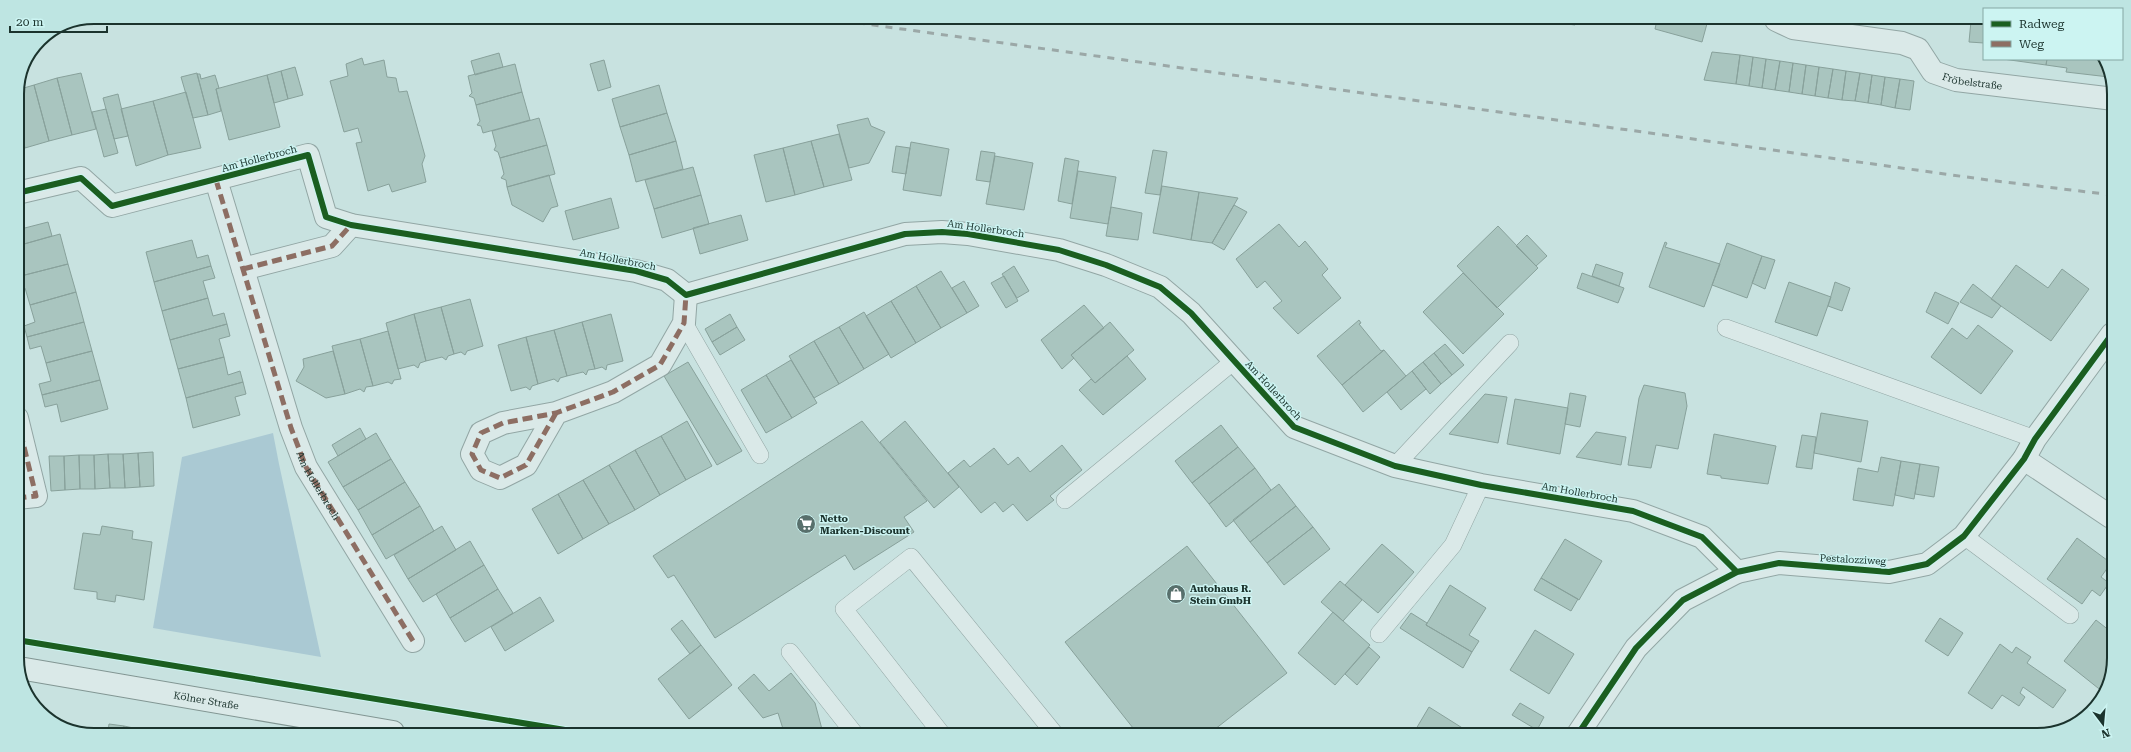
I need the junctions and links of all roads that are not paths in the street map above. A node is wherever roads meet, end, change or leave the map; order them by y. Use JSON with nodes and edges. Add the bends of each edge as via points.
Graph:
{"nodes":[{"id":1,"x":1784,"y":24,"type":"edge"},
{"id":2,"x":2107,"y":98,"type":"edge"},
{"id":3,"x":216,"y":180,"type":"junction"},
{"id":4,"x":24,"y":191,"type":"edge"},
{"id":5,"x":351,"y":225,"type":"junction"},
{"id":6,"x":243,"y":269,"type":"junction"},
{"id":7,"x":686,"y":294,"type":"junction"},
{"id":8,"x":684,"y":323,"type":"junction"},
{"id":9,"x":1726,"y":328,"type":"dead end"},
{"id":10,"x":2107,"y":341,"type":"edge"},
{"id":11,"x":1510,"y":343,"type":"dead end"},
{"id":12,"x":1234,"y":361,"type":"junction"},
{"id":13,"x":556,"y":413,"type":"dead end"},
{"id":14,"x":2035,"y":439,"type":"junction"},
{"id":15,"x":24,"y":447,"type":"edge"},
{"id":16,"x":760,"y":455,"type":"dead end"},
{"id":17,"x":2024,"y":459,"type":"junction"},
{"id":18,"x":1395,"y":466,"type":"junction"},
{"id":19,"x":1481,"y":485,"type":"junction"},
{"id":20,"x":24,"y":497,"type":"edge"},
{"id":21,"x":1065,"y":500,"type":"dead end"},
{"id":22,"x":2107,"y":514,"type":"edge"},
{"id":23,"x":1964,"y":536,"type":"junction"},
{"id":24,"x":1737,"y":572,"type":"junction"},
{"id":25,"x":2070,"y":615,"type":"dead end"},
{"id":26,"x":1379,"y":634,"type":"dead end"},
{"id":27,"x":413,"y":642,"type":"dead end"},
{"id":28,"x":790,"y":652,"type":"dead end"},
{"id":29,"x":25,"y":669,"type":"edge"},
{"id":30,"x":371,"y":728,"type":"edge"},
{"id":31,"x":850,"y":728,"type":"edge"},
{"id":32,"x":937,"y":728,"type":"edge"},
{"id":33,"x":1050,"y":728,"type":"edge"},
{"id":34,"x":1582,"y":728,"type":"edge"}],
"edges":[{"from":1,"to":2,"type":"street","name":"Fröbelstraße","via":[[1793,28],[1902,43],[1918,49],[1933,72],[1956,80]]},
{"from":3,"to":4,"type":"street","name":"Am Hollerbroch","via":[[112,206],[81,178]]},
{"from":3,"to":5,"type":"street","name":"Am Hollerbroch","via":[[308,155],[326,217]]},
{"from":3,"to":6,"type":"street","name":"Am Hollerbroch"},
{"from":5,"to":6,"type":"street","via":[[332,246]]},
{"from":5,"to":7,"type":"street","name":"Am Hollerbroch","via":[[636,271],[667,280]]},
{"from":6,"to":27,"type":"street","name":"Am Hollerbroch","via":[[291,428],[306,468]]},
{"from":7,"to":8,"type":"street"},
{"from":7,"to":12,"type":"street","name":"Am Hollerbroch","via":[[905,234],[968,234],[1059,250],[1106,265],[1160,287],[1191,313]]},
{"from":8,"to":13,"type":"street","via":[[660,365],[613,392]]},
{"from":8,"to":16,"type":"lane"},
{"from":9,"to":14,"type":"lane"},
{"from":10,"to":14,"type":"street","name":"Pestalozziweg"},
{"from":11,"to":18,"type":"lane"},
{"from":12,"to":18,"type":"street","name":"Am Hollerbroch","via":[[1294,428]]},
{"from":12,"to":21,"type":"lane"},
{"from":14,"to":17,"type":"street","name":"Pestalozziweg"},
{"from":15,"to":20,"type":"street","via":[[36,496]]},
{"from":17,"to":22,"type":"street"},
{"from":17,"to":23,"type":"street","name":"Pestalozziweg"},
{"from":18,"to":19,"type":"street","name":"Am Hollerbroch"},
{"from":19,"to":24,"type":"street","name":"Am Hollerbroch","via":[[1633,511],[1702,537]]},
{"from":19,"to":26,"type":"lane","via":[[1453,545]]},
{"from":23,"to":24,"type":"street","name":"Pestalozziweg","via":[[1927,564],[1889,572],[1779,563]]},
{"from":23,"to":25,"type":"lane"},
{"from":24,"to":34,"type":"street","name":"Pestalozziweg","via":[[1683,600],[1667,616],[1636,648]]},
{"from":28,"to":31,"type":"lane"},
{"from":29,"to":30,"type":"street","name":"Kölner Straße"},
{"from":32,"to":33,"type":"lane","via":[[844,609],[912,557]]}]}
